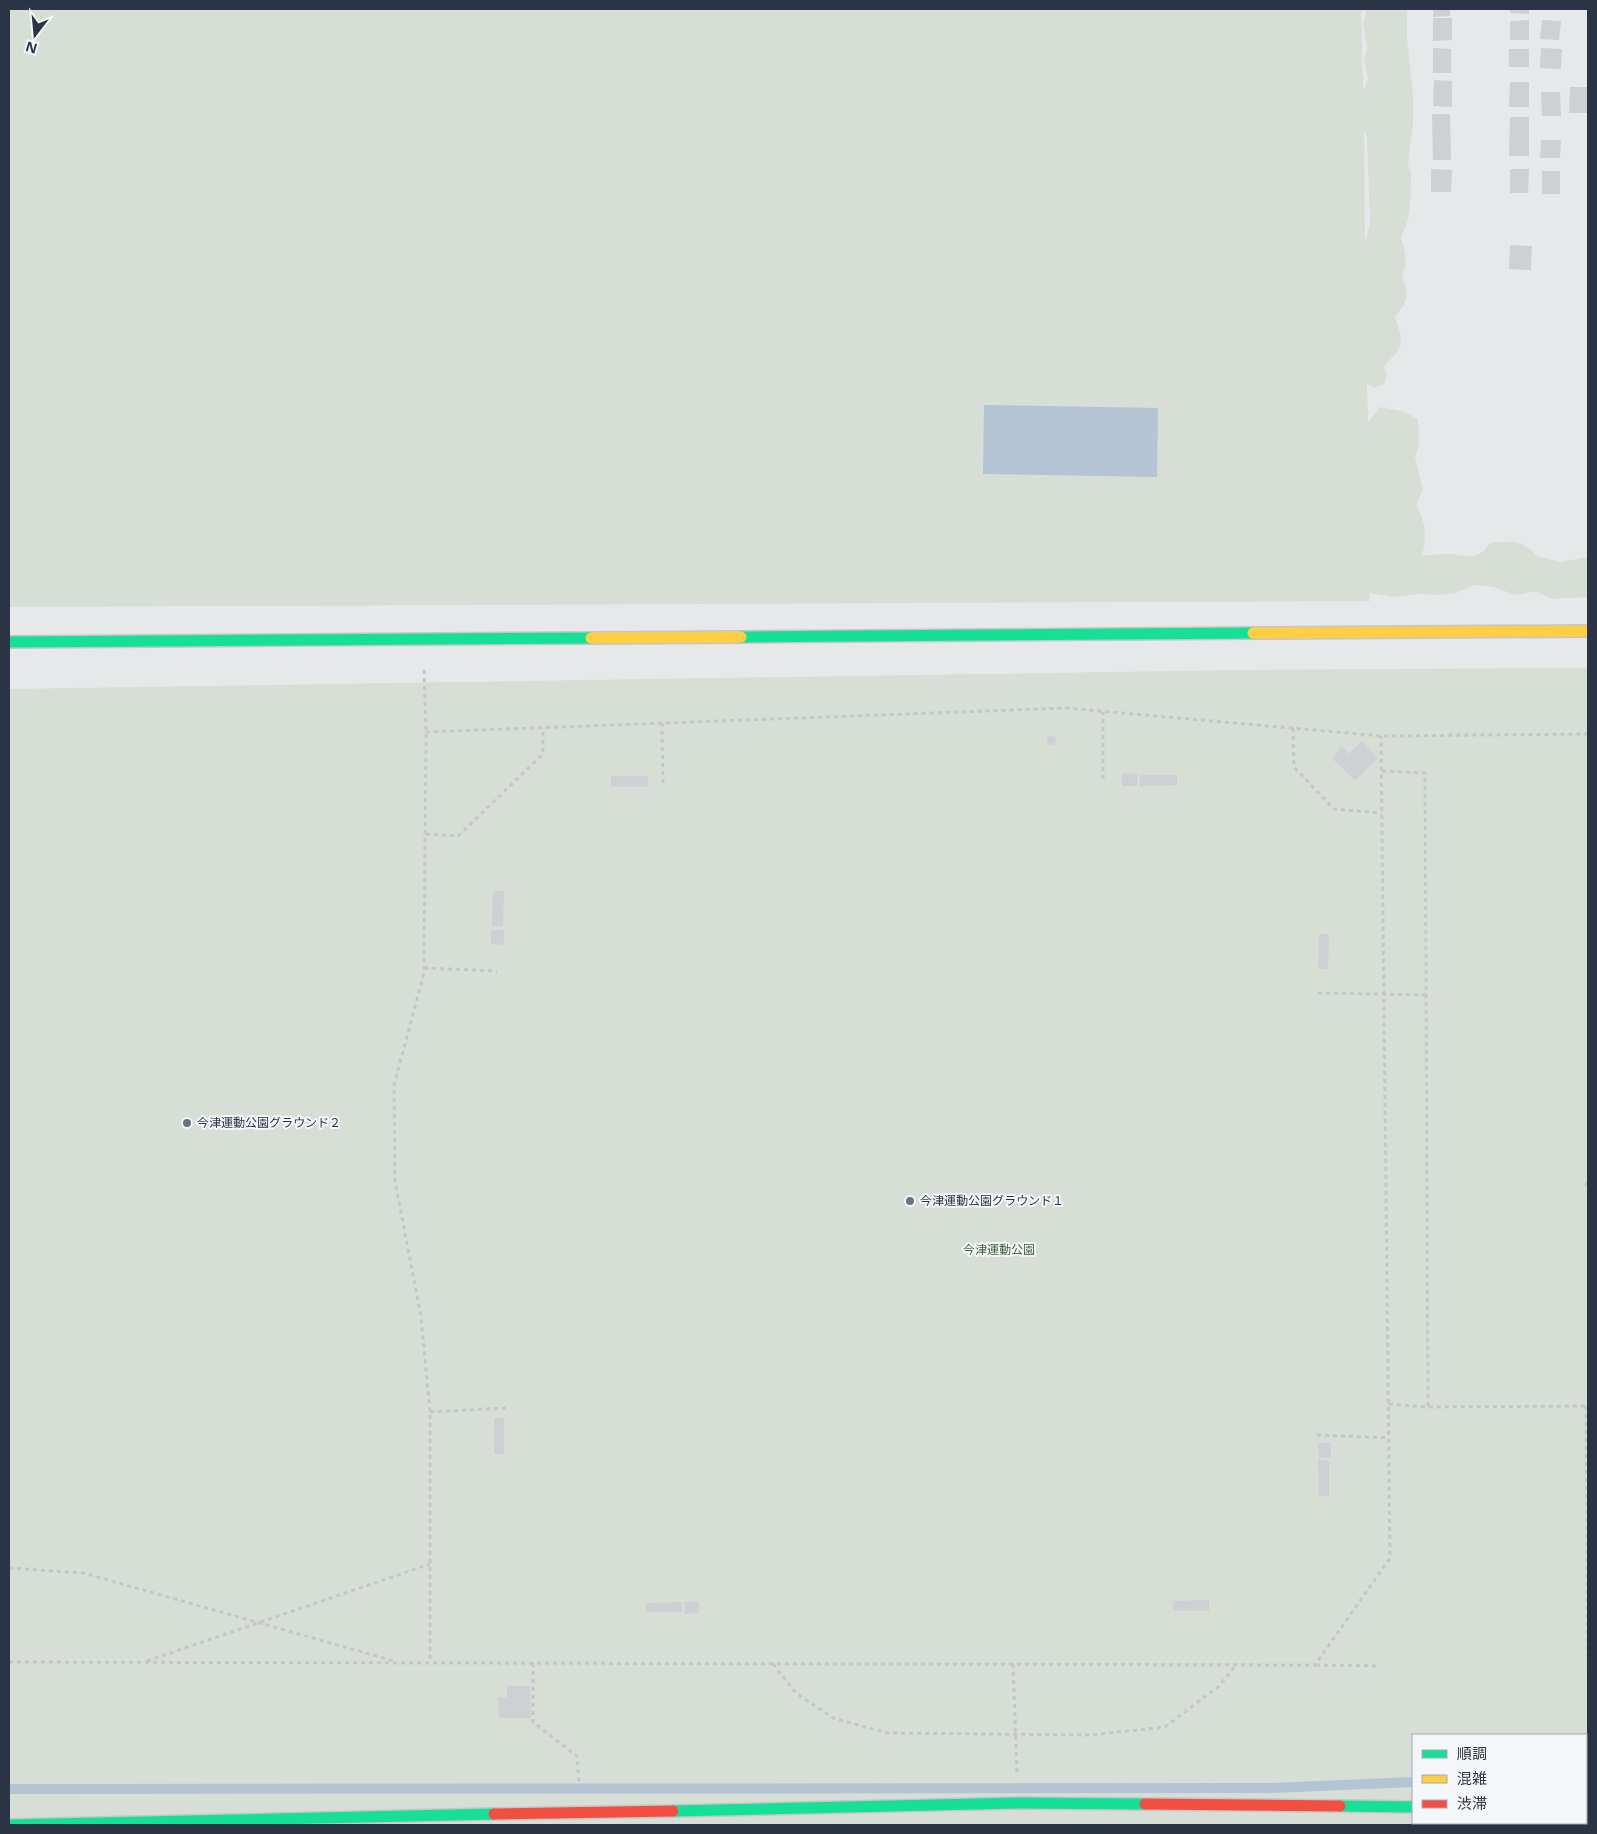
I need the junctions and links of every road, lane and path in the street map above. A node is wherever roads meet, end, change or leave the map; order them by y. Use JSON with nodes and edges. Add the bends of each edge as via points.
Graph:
{"nodes":[{"id":1,"x":1588,"y":631,"type":"edge"},
{"id":2,"x":9,"y":642,"type":"edge"},
{"id":3,"x":424,"y":664,"type":"dead end"},
{"id":4,"x":1103,"y":712,"type":"junction"},
{"id":5,"x":662,"y":723,"type":"junction"},
{"id":6,"x":543,"y":728,"type":"junction"},
{"id":7,"x":1293,"y":728,"type":"junction"},
{"id":8,"x":426,"y":732,"type":"junction"},
{"id":9,"x":1588,"y":734,"type":"edge"},
{"id":10,"x":1381,"y":736,"type":"junction"},
{"id":11,"x":1382,"y":771,"type":"junction"},
{"id":12,"x":1103,"y":779,"type":"dead end"},
{"id":13,"x":663,"y":785,"type":"dead end"},
{"id":14,"x":1382,"y":813,"type":"junction"},
{"id":15,"x":426,"y":834,"type":"junction"},
{"id":16,"x":424,"y":968,"type":"junction"},
{"id":17,"x":498,"y":971,"type":"dead end"},
{"id":18,"x":1318,"y":993,"type":"dead end"},
{"id":19,"x":1384,"y":994,"type":"junction"},
{"id":20,"x":1426,"y":995,"type":"junction"},
{"id":21,"x":1388,"y":1404,"type":"junction"},
{"id":22,"x":1587,"y":1406,"type":"edge"},
{"id":23,"x":1428,"y":1407,"type":"junction"},
{"id":24,"x":506,"y":1408,"type":"dead end"},
{"id":25,"x":430,"y":1412,"type":"junction"},
{"id":26,"x":1317,"y":1435,"type":"dead end"},
{"id":27,"x":1389,"y":1438,"type":"junction"},
{"id":28,"x":1588,"y":1535,"type":"edge"},
{"id":29,"x":430,"y":1564,"type":"junction"},
{"id":30,"x":9,"y":1568,"type":"edge"},
{"id":31,"x":261,"y":1622,"type":"junction"},
{"id":32,"x":9,"y":1662,"type":"edge"},
{"id":33,"x":144,"y":1662,"type":"junction"},
{"id":34,"x":399,"y":1663,"type":"junction"},
{"id":35,"x":430,"y":1663,"type":"junction"},
{"id":36,"x":533,"y":1663,"type":"junction"},
{"id":37,"x":773,"y":1664,"type":"junction"},
{"id":38,"x":1013,"y":1664,"type":"junction"},
{"id":39,"x":1236,"y":1665,"type":"junction"},
{"id":40,"x":1315,"y":1665,"type":"junction"},
{"id":41,"x":1377,"y":1666,"type":"dead end"},
{"id":42,"x":1588,"y":1675,"type":"edge"},
{"id":43,"x":1016,"y":1734,"type":"junction"},
{"id":44,"x":578,"y":1766,"type":"dead end"},
{"id":45,"x":1016,"y":1766,"type":"dead end"},
{"id":46,"x":1412,"y":1807,"type":"edge"},
{"id":47,"x":9,"y":1825,"type":"edge"}],
"edges":[{"from":1,"to":2,"type":"street"},
{"from":3,"to":8,"type":"path"},
{"from":4,"to":5,"type":"path","via":[[1056,709]]},
{"from":4,"to":7,"type":"path"},
{"from":4,"to":12,"type":"path"},
{"from":5,"to":6,"type":"path"},
{"from":5,"to":13,"type":"path"},
{"from":6,"to":8,"type":"path"},
{"from":6,"to":15,"type":"path","via":[[543,754],[458,836]]},
{"from":7,"to":10,"type":"path"},
{"from":7,"to":14,"type":"path","via":[[1294,767],[1334,809]]},
{"from":8,"to":15,"type":"path"},
{"from":9,"to":10,"type":"path"},
{"from":10,"to":11,"type":"path"},
{"from":11,"to":14,"type":"path"},
{"from":11,"to":20,"type":"path","via":[[1425,774]]},
{"from":14,"to":19,"type":"path"},
{"from":15,"to":16,"type":"path"},
{"from":16,"to":17,"type":"path"},
{"from":16,"to":25,"type":"path","via":[[394,1085],[395,1181],[421,1317]]},
{"from":18,"to":19,"type":"path"},
{"from":19,"to":20,"type":"path"},
{"from":19,"to":21,"type":"path"},
{"from":20,"to":23,"type":"path"},
{"from":21,"to":23,"type":"path"},
{"from":21,"to":27,"type":"path"},
{"from":22,"to":23,"type":"path"},
{"from":22,"to":28,"type":"path"},
{"from":24,"to":25,"type":"path"},
{"from":25,"to":29,"type":"path"},
{"from":26,"to":27,"type":"path"},
{"from":27,"to":40,"type":"path","via":[[1390,1558]]},
{"from":28,"to":42,"type":"path"},
{"from":29,"to":31,"type":"path"},
{"from":29,"to":35,"type":"path"},
{"from":30,"to":31,"type":"path","via":[[84,1572]]},
{"from":31,"to":33,"type":"path"},
{"from":31,"to":34,"type":"path"},
{"from":32,"to":33,"type":"path"},
{"from":33,"to":34,"type":"path"},
{"from":34,"to":35,"type":"path"},
{"from":35,"to":36,"type":"path"},
{"from":36,"to":37,"type":"path"},
{"from":36,"to":44,"type":"path","via":[[533,1722],[577,1756]]},
{"from":37,"to":38,"type":"path"},
{"from":37,"to":43,"type":"path","via":[[796,1693],[833,1718],[887,1732]]},
{"from":38,"to":39,"type":"path"},
{"from":38,"to":43,"type":"path"},
{"from":39,"to":40,"type":"path"},
{"from":39,"to":43,"type":"path","via":[[1219,1686],[1165,1727],[1090,1735]]},
{"from":40,"to":41,"type":"path"},
{"from":43,"to":45,"type":"path"},
{"from":46,"to":47,"type":"street","via":[[1008,1803]]}]}
